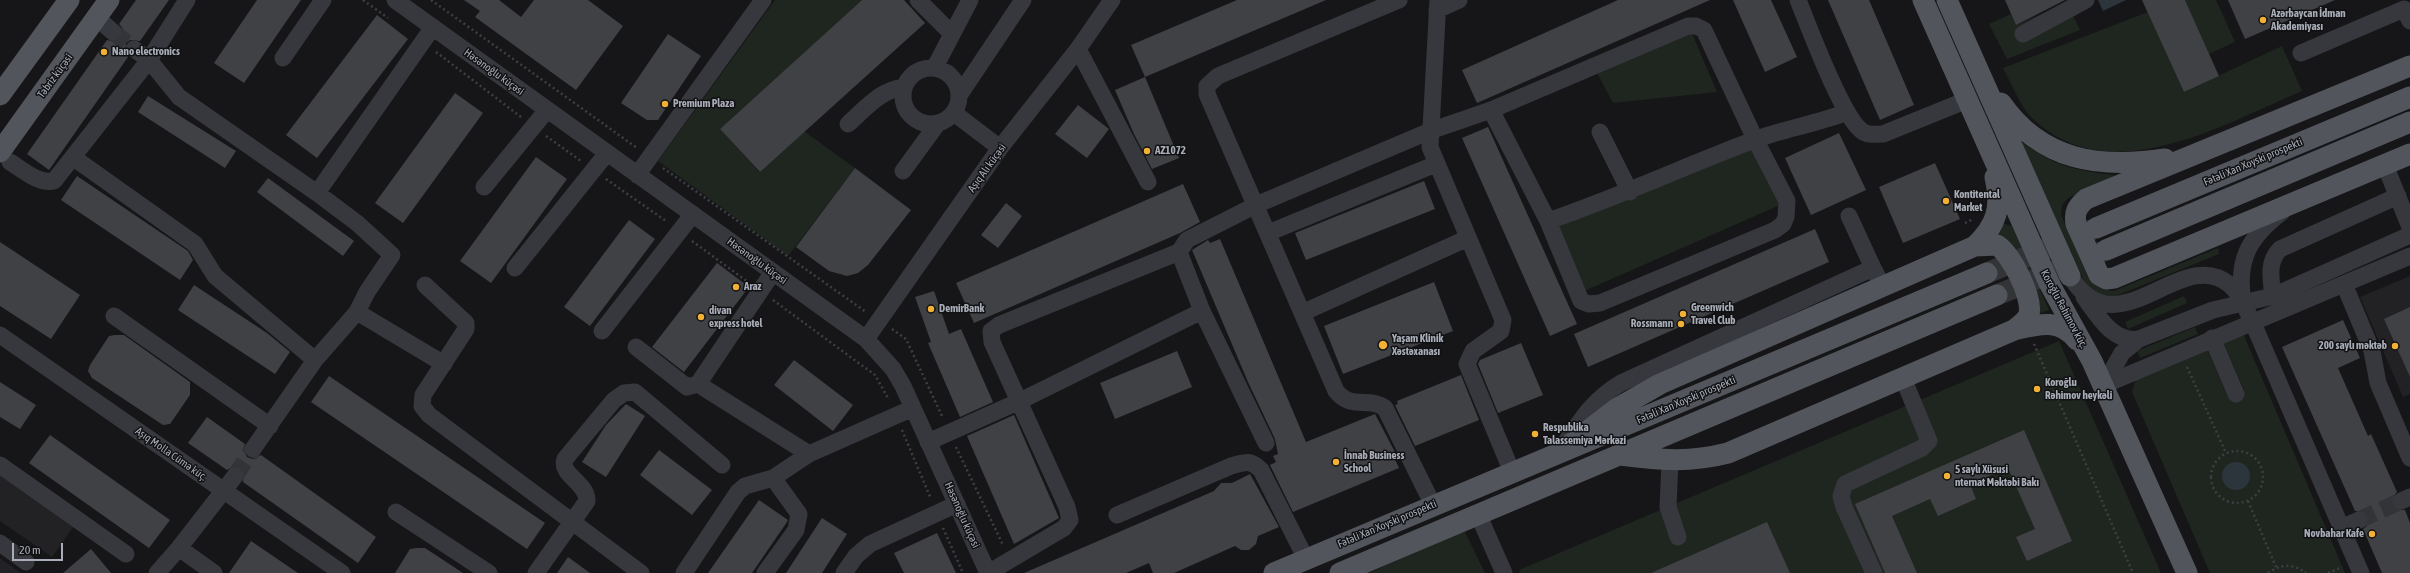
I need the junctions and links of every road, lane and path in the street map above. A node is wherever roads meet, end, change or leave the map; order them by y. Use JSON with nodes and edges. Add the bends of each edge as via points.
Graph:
{"nodes":[{"id":1,"x":69,"y":0,"type":"edge"},
{"id":2,"x":109,"y":0,"type":"edge"},
{"id":3,"x":187,"y":0,"type":"edge"},
{"id":4,"x":323,"y":0,"type":"edge"},
{"id":5,"x":363,"y":0,"type":"edge"},
{"id":6,"x":763,"y":0,"type":"edge"},
{"id":7,"x":918,"y":0,"type":"edge"},
{"id":8,"x":970,"y":0,"type":"edge"},
{"id":9,"x":1023,"y":0,"type":"edge"},
{"id":10,"x":1112,"y":0,"type":"edge"},
{"id":11,"x":1399,"y":0,"type":"edge"},
{"id":12,"x":1459,"y":0,"type":"edge"},
{"id":13,"x":1798,"y":0,"type":"edge"},
{"id":14,"x":1923,"y":0,"type":"edge"},
{"id":15,"x":1947,"y":0,"type":"edge"},
{"id":16,"x":2086,"y":0,"type":"edge"},
{"id":17,"x":404,"y":2,"type":"edge"},
{"id":18,"x":1438,"y":5,"type":"edge"},
{"id":19,"x":2405,"y":10,"type":"edge"},
{"id":20,"x":96,"y":18,"type":"junction"},
{"id":21,"x":393,"y":21,"type":"dead end"},
{"id":22,"x":434,"y":27,"type":"junction"},
{"id":23,"x":113,"y":32,"type":"tunnel mouth"},
{"id":24,"x":952,"y":34,"type":"junction"},
{"id":25,"x":2023,"y":34,"type":"dead end"},
{"id":26,"x":423,"y":42,"type":"junction"},
{"id":27,"x":134,"y":49,"type":"tunnel mouth"},
{"id":28,"x":1078,"y":49,"type":"junction"},
{"id":29,"x":2301,"y":53,"type":"dead end"},
{"id":30,"x":283,"y":58,"type":"dead end"},
{"id":31,"x":149,"y":60,"type":"junction"},
{"id":32,"x":2410,"y":66,"type":"edge"},
{"id":33,"x":935,"y":67,"type":"junction"},
{"id":34,"x":1980,"y":72,"type":"junction"},
{"id":35,"x":904,"y":87,"type":"junction"},
{"id":36,"x":960,"y":94,"type":"junction"},
{"id":37,"x":0,"y":95,"type":"edge"},
{"id":38,"x":2410,"y":96,"type":"edge"},
{"id":39,"x":1967,"y":100,"type":"junction"},
{"id":40,"x":547,"y":110,"type":"junction"},
{"id":41,"x":1492,"y":110,"type":"junction"},
{"id":42,"x":1847,"y":112,"type":"junction"},
{"id":43,"x":954,"y":113,"type":"junction"},
{"id":44,"x":2410,"y":122,"type":"edge"},
{"id":45,"x":938,"y":123,"type":"junction"},
{"id":46,"x":848,"y":124,"type":"dead end"},
{"id":47,"x":534,"y":127,"type":"junction"},
{"id":48,"x":1430,"y":131,"type":"junction"},
{"id":49,"x":1600,"y":132,"type":"dead end"},
{"id":50,"x":1755,"y":139,"type":"junction"},
{"id":51,"x":1986,"y":144,"type":"junction"},
{"id":52,"x":1000,"y":148,"type":"junction"},
{"id":53,"x":2214,"y":148,"type":"junction"},
{"id":54,"x":607,"y":153,"type":"junction"},
{"id":55,"x":2410,"y":154,"type":"edge"},
{"id":56,"x":5,"y":157,"type":"edge"},
{"id":57,"x":74,"y":158,"type":"junction"},
{"id":58,"x":1436,"y":164,"type":"junction"},
{"id":59,"x":2385,"y":165,"type":"junction"},
{"id":60,"x":594,"y":170,"type":"junction"},
{"id":61,"x":903,"y":171,"type":"dead end"},
{"id":62,"x":637,"y":175,"type":"junction"},
{"id":63,"x":1148,"y":182,"type":"dead end"},
{"id":64,"x":484,"y":188,"type":"dead end"},
{"id":65,"x":1630,"y":192,"type":"junction"},
{"id":66,"x":317,"y":193,"type":"junction"},
{"id":67,"x":2398,"y":196,"type":"junction"},
{"id":68,"x":2295,"y":202,"type":"junction"},
{"id":69,"x":1256,"y":205,"type":"junction"},
{"id":70,"x":693,"y":214,"type":"junction"},
{"id":71,"x":1849,"y":216,"type":"dead end"},
{"id":72,"x":1548,"y":222,"type":"junction"},
{"id":73,"x":2410,"y":227,"type":"edge"},
{"id":74,"x":2096,"y":228,"type":"tunnel mouth"},
{"id":75,"x":679,"y":231,"type":"junction"},
{"id":76,"x":1268,"y":233,"type":"junction"},
{"id":77,"x":2410,"y":235,"type":"edge"},
{"id":78,"x":1468,"y":238,"type":"junction"},
{"id":79,"x":1975,"y":246,"type":"junction"},
{"id":80,"x":2106,"y":250,"type":"tunnel mouth"},
{"id":81,"x":1179,"y":252,"type":"junction"},
{"id":82,"x":2410,"y":256,"type":"edge"},
{"id":83,"x":515,"y":268,"type":"dead end"},
{"id":84,"x":1873,"y":268,"type":"junction"},
{"id":85,"x":773,"y":272,"type":"junction"},
{"id":86,"x":1987,"y":273,"type":"tunnel mouth"},
{"id":87,"x":2074,"y":282,"type":"junction"},
{"id":88,"x":2344,"y":284,"type":"junction"},
{"id":89,"x":425,"y":285,"type":"dead end"},
{"id":90,"x":1883,"y":288,"type":"junction"},
{"id":91,"x":760,"y":290,"type":"junction"},
{"id":92,"x":1997,"y":295,"type":"tunnel mouth"},
{"id":93,"x":2273,"y":296,"type":"junction"},
{"id":94,"x":2243,"y":302,"type":"junction"},
{"id":95,"x":1202,"y":311,"type":"junction"},
{"id":96,"x":357,"y":312,"type":"junction"},
{"id":97,"x":1302,"y":313,"type":"junction"},
{"id":98,"x":114,"y":316,"type":"dead end"},
{"id":99,"x":2252,"y":322,"type":"junction"},
{"id":100,"x":2014,"y":330,"type":"junction"},
{"id":101,"x":602,"y":331,"type":"dead end"},
{"id":102,"x":0,"y":335,"type":"edge"},
{"id":103,"x":2212,"y":338,"type":"junction"},
{"id":104,"x":866,"y":339,"type":"junction"},
{"id":105,"x":2040,"y":340,"type":"dead end"},
{"id":106,"x":2139,"y":340,"type":"junction"},
{"id":107,"x":636,"y":347,"type":"dead end"},
{"id":108,"x":315,"y":360,"type":"junction"},
{"id":109,"x":2092,"y":361,"type":"junction"},
{"id":110,"x":2184,"y":361,"type":"dead end"},
{"id":111,"x":444,"y":364,"type":"junction"},
{"id":112,"x":1903,"y":378,"type":"junction"},
{"id":113,"x":698,"y":384,"type":"junction"},
{"id":114,"x":2104,"y":385,"type":"junction"},
{"id":115,"x":2236,"y":394,"type":"dead end"},
{"id":116,"x":1020,"y":400,"type":"junction"},
{"id":117,"x":914,"y":408,"type":"junction"},
{"id":118,"x":896,"y":416,"type":"junction"},
{"id":119,"x":270,"y":426,"type":"junction"},
{"id":120,"x":928,"y":442,"type":"junction"},
{"id":121,"x":1266,"y":443,"type":"dead end"},
{"id":122,"x":253,"y":449,"type":"tunnel mouth"},
{"id":123,"x":1559,"y":453,"type":"junction"},
{"id":124,"x":2226,"y":453,"type":"junction"},
{"id":125,"x":809,"y":454,"type":"junction"},
{"id":126,"x":1620,"y":455,"type":"junction"},
{"id":127,"x":2410,"y":458,"type":"edge"},
{"id":128,"x":1670,"y":461,"type":"junction"},
{"id":129,"x":722,"y":464,"type":"dead end"},
{"id":130,"x":0,"y":465,"type":"edge"},
{"id":131,"x":1512,"y":472,"type":"junction"},
{"id":132,"x":235,"y":476,"type":"tunnel mouth"},
{"id":133,"x":773,"y":478,"type":"junction"},
{"id":134,"x":223,"y":490,"type":"junction"},
{"id":135,"x":2248,"y":501,"type":"junction"},
{"id":136,"x":957,"y":504,"type":"junction"},
{"id":137,"x":1433,"y":504,"type":"junction"},
{"id":138,"x":396,"y":512,"type":"dead end"},
{"id":139,"x":936,"y":513,"type":"junction"},
{"id":140,"x":1478,"y":514,"type":"junction"},
{"id":141,"x":1117,"y":515,"type":"dead end"},
{"id":142,"x":2359,"y":520,"type":"tunnel mouth"},
{"id":143,"x":572,"y":522,"type":"junction"},
{"id":144,"x":2341,"y":528,"type":"junction"},
{"id":145,"x":1678,"y":537,"type":"dead end"},
{"id":146,"x":0,"y":543,"type":"edge"},
{"id":147,"x":179,"y":548,"type":"junction"},
{"id":148,"x":126,"y":554,"type":"dead end"},
{"id":149,"x":1306,"y":559,"type":"junction"},
{"id":150,"x":26,"y":562,"type":"dead end"},
{"id":151,"x":2276,"y":567,"type":"junction"},
{"id":152,"x":2343,"y":567,"type":"dead end"},
{"id":153,"x":157,"y":573,"type":"edge"},
{"id":154,"x":214,"y":573,"type":"edge"},
{"id":155,"x":342,"y":573,"type":"edge"},
{"id":156,"x":489,"y":573,"type":"edge"},
{"id":157,"x":536,"y":573,"type":"edge"},
{"id":158,"x":641,"y":573,"type":"edge"},
{"id":159,"x":684,"y":573,"type":"edge"},
{"id":160,"x":765,"y":573,"type":"edge"},
{"id":161,"x":844,"y":573,"type":"edge"},
{"id":162,"x":963,"y":573,"type":"edge"},
{"id":163,"x":988,"y":573,"type":"edge"},
{"id":164,"x":1274,"y":573,"type":"edge"},
{"id":165,"x":1340,"y":573,"type":"edge"},
{"id":166,"x":1504,"y":573,"type":"edge"},
{"id":167,"x":1874,"y":573,"type":"edge"},
{"id":168,"x":2133,"y":573,"type":"edge"},
{"id":169,"x":2187,"y":573,"type":"edge"},
{"id":170,"x":2268,"y":573,"type":"edge"},
{"id":171,"x":2306,"y":573,"type":"edge"},
{"id":172,"x":2328,"y":573,"type":"edge"},
{"id":173,"x":2361,"y":573,"type":"edge"}],
"edges":[{"from":1,"to":37,"type":"main road"},
{"from":2,"to":20,"type":"main road","name":"Təbriz küçəsi"},
{"from":3,"to":31,"type":"street"},
{"from":4,"to":30,"type":"street"},
{"from":5,"to":21,"type":"path"},
{"from":6,"to":62,"type":"street"},
{"from":7,"to":24,"type":"street"},
{"from":8,"to":24,"type":"street"},
{"from":9,"to":36,"type":"street"},
{"from":10,"to":28,"type":"street","name":"Aşıq Alı küçəsi"},
{"from":11,"to":69,"type":"street","via":[[1218,76],[1207,86],[1207,94]]},
{"from":12,"to":18,"type":"street"},
{"from":13,"to":42,"type":"street"},
{"from":14,"to":39,"type":"main road","name":"Koroğlu Rəhimov küç."},
{"from":15,"to":34,"type":"main road","name":"Koroğlu Rəhimov küç."},
{"from":16,"to":25,"type":"street"},
{"from":17,"to":22,"type":"street","name":"Həsənoğlu küçəsi"},
{"from":18,"to":48,"type":"street"},
{"from":19,"to":29,"type":"street"},
{"from":20,"to":23,"type":"street"},
{"from":20,"to":56,"type":"main road","name":"Təbriz küçəsi"},
{"from":22,"to":26,"type":"street"},
{"from":22,"to":40,"type":"street","name":"Həsənoğlu küçəsi"},
{"from":24,"to":33,"type":"street"},
{"from":26,"to":47,"type":"path"},
{"from":26,"to":66,"type":"street"},
{"from":27,"to":31,"type":"street"},
{"from":28,"to":52,"type":"street","name":"Aşıq Alı küçəsi"},
{"from":28,"to":63,"type":"street"},
{"from":31,"to":57,"type":"street"},
{"from":31,"to":66,"type":"street","via":[[179,97]]},
{"from":32,"to":53,"type":"main road"},
{"from":33,"to":35,"type":"street","via":[[916,71]]},
{"from":33,"to":36,"type":"street","via":[[945,70],[952,76]]},
{"from":34,"to":53,"type":"main road","via":[[2025,132],[2041,143],[2071,157],[2110,164],[2138,163]]},
{"from":34,"to":87,"type":"main road","name":"Koroğlu Rəhimov küç."},
{"from":35,"to":45,"type":"street","via":[[903,97],[910,115],[918,121]]},
{"from":35,"to":46,"type":"street","via":[[894,88],[879,96]]},
{"from":36,"to":43,"type":"street","via":[[959,104]]},
{"from":38,"to":74,"type":"main road","name":"Fətəli Xan Xoyski prospekti"},
{"from":39,"to":42,"type":"street","via":[[1883,134],[1862,131]]},
{"from":39,"to":51,"type":"main road","name":"Koroğlu Rəhimov küç."},
{"from":40,"to":47,"type":"street"},
{"from":40,"to":54,"type":"street","name":"Həsənoğlu küçəsi"},
{"from":41,"to":48,"type":"street"},
{"from":41,"to":50,"type":"street","via":[[1688,26],[1696,26],[1704,30]]},
{"from":41,"to":72,"type":"street"},
{"from":42,"to":50,"type":"street","via":[[1817,123]]},
{"from":43,"to":45,"type":"street","via":[[947,120]]},
{"from":43,"to":52,"type":"street"},
{"from":44,"to":80,"type":"main road"},
{"from":45,"to":61,"type":"street"},
{"from":47,"to":60,"type":"path"},
{"from":47,"to":64,"type":"street"},
{"from":48,"to":58,"type":"street","via":[[1430,147]]},
{"from":48,"to":69,"type":"street"},
{"from":49,"to":65,"type":"street"},
{"from":50,"to":65,"type":"street"},
{"from":50,"to":72,"type":"street","via":[[1787,201],[1783,224],[1776,230],[1600,303],[1589,304],[1580,301]]},
{"from":51,"to":79,"type":"main road","via":[[1998,204],[1992,226]]},
{"from":51,"to":109,"type":"main road","name":"Koroğlu Rəhimov küç.","via":[[2049,283]]},
{"from":52,"to":104,"type":"street","name":"Aşıq Alı küçəsi"},
{"from":53,"to":68,"type":"main road","via":[[2086,200],[2078,206],[2074,216],[2076,224],[2099,275],[2114,278]]},
{"from":54,"to":60,"type":"street"},
{"from":54,"to":62,"type":"street","name":"Həsənoğlu küçəsi"},
{"from":55,"to":59,"type":"main road"},
{"from":56,"to":57,"type":"street","via":[[47,182],[54,181]]},
{"from":57,"to":108,"type":"street","via":[[195,244],[214,276]]},
{"from":58,"to":76,"type":"street"},
{"from":58,"to":78,"type":"street"},
{"from":59,"to":67,"type":"street"},
{"from":59,"to":68,"type":"main road"},
{"from":60,"to":75,"type":"path"},
{"from":60,"to":83,"type":"street"},
{"from":62,"to":70,"type":"street","name":"Həsənoğlu küçəsi"},
{"from":65,"to":72,"type":"street"},
{"from":66,"to":96,"type":"street","via":[[357,223],[392,255]]},
{"from":67,"to":73,"type":"street"},
{"from":67,"to":93,"type":"street","via":[[2280,249],[2274,255],[2270,270]]},
{"from":68,"to":94,"type":"street","via":[[2270,221],[2252,241],[2240,278]]},
{"from":69,"to":76,"type":"street"},
{"from":69,"to":81,"type":"street","via":[[1187,240]]},
{"from":70,"to":75,"type":"street"},
{"from":70,"to":85,"type":"street","name":"Həsənoğlu küçəsi"},
{"from":71,"to":84,"type":"street"},
{"from":75,"to":91,"type":"path"},
{"from":75,"to":101,"type":"street"},
{"from":76,"to":97,"type":"street"},
{"from":77,"to":93,"type":"street"},
{"from":78,"to":97,"type":"street"},
{"from":78,"to":131,"type":"street","via":[[1503,320],[1503,326],[1501,331],[1473,351],[1467,364]]},
{"from":79,"to":90,"type":"main road"},
{"from":79,"to":100,"type":"main road","via":[[1997,245],[2010,257],[2027,295],[2029,308],[2025,321]]},
{"from":81,"to":95,"type":"street"},
{"from":81,"to":116,"type":"street","via":[[999,325],[991,331],[992,342]]},
{"from":82,"to":88,"type":"street"},
{"from":84,"to":90,"type":"street"},
{"from":84,"to":123,"type":"street","via":[[1621,383],[1603,394],[1591,406]]},
{"from":85,"to":91,"type":"street"},
{"from":85,"to":104,"type":"street","name":"Həsənoğlu küçəsi"},
{"from":86,"to":123,"type":"main road","name":"Fətəli Xan Xoyski prospekti"},
{"from":87,"to":94,"type":"street","via":[[2096,303],[2109,305],[2133,300],[2185,279],[2209,275],[2219,277],[2230,285]]},
{"from":87,"to":106,"type":"street","via":[[2101,320],[2116,335],[2130,341]]},
{"from":88,"to":99,"type":"street"},
{"from":88,"to":127,"type":"street","via":[[2372,351],[2378,383]]},
{"from":89,"to":111,"type":"street","via":[[466,324],[466,329]]},
{"from":90,"to":123,"type":"main road","via":[[1660,384],[1616,409]]},
{"from":91,"to":113,"type":"street"},
{"from":91,"to":118,"type":"path","via":[[875,375]]},
{"from":92,"to":126,"type":"main road"},
{"from":93,"to":94,"type":"street"},
{"from":94,"to":99,"type":"street"},
{"from":94,"to":106,"type":"street","via":[[2213,310]]},
{"from":95,"to":116,"type":"street"},
{"from":95,"to":121,"type":"street"},
{"from":96,"to":108,"type":"street"},
{"from":96,"to":111,"type":"street"},
{"from":97,"to":137,"type":"street","via":[[1336,391],[1342,399],[1352,403],[1380,404],[1385,408]]},
{"from":98,"to":119,"type":"street"},
{"from":99,"to":103,"type":"street"},
{"from":99,"to":144,"type":"street"},
{"from":100,"to":109,"type":"main road","via":[[2042,324],[2063,327],[2073,335]]},
{"from":100,"to":112,"type":"main road"},
{"from":102,"to":134,"type":"street","name":"Aşıq Molla Cümə küç."},
{"from":103,"to":114,"type":"street"},
{"from":103,"to":115,"type":"street"},
{"from":104,"to":117,"type":"street","name":"Həsənoğlu küçəsi","via":[[893,369]]},
{"from":105,"to":168,"type":"path","via":[[2032,340]]},
{"from":106,"to":114,"type":"street","via":[[2122,353]]},
{"from":107,"to":113,"type":"street","via":[[687,386]]},
{"from":108,"to":119,"type":"street"},
{"from":109,"to":114,"type":"main road","name":"Koroğlu Rəhimov küç."},
{"from":110,"to":124,"type":"path"},
{"from":111,"to":143,"type":"street","via":[[423,395],[422,406],[429,415]]},
{"from":112,"to":128,"type":"main road","via":[[1728,453],[1694,460]]},
{"from":112,"to":167,"type":"street","via":[[1929,441],[1922,448],[1845,484],[1841,496]]},
{"from":113,"to":125,"type":"street"},
{"from":114,"to":169,"type":"main road","name":"Koroğlu Rəhimov küç."},
{"from":116,"to":120,"type":"street"},
{"from":116,"to":163,"type":"street","via":[[1067,507],[1070,520],[1064,528]]},
{"from":117,"to":118,"type":"street"},
{"from":117,"to":120,"type":"street","name":"Həsənoğlu küçəsi"},
{"from":118,"to":125,"type":"street"},
{"from":118,"to":139,"type":"path"},
{"from":119,"to":122,"type":"street"},
{"from":120,"to":136,"type":"street","name":"Həsənoğlu küçəsi"},
{"from":123,"to":131,"type":"main road","name":"Fətəli Xan Xoyski prospekti"},
{"from":124,"to":135,"type":"path","via":[[2216,460],[2211,470],[2211,482],[2216,493],[2225,501]]},
{"from":124,"to":135,"type":"path","via":[[2237,450],[2249,453],[2258,461],[2263,471],[2263,483],[2258,494]]},
{"from":125,"to":133,"type":"street"},
{"from":126,"to":128,"type":"main road"},
{"from":126,"to":140,"type":"main road"},
{"from":128,"to":145,"type":"street","via":[[1668,507]]},
{"from":129,"to":143,"type":"street","via":[[635,392],[624,393],[614,400],[565,459],[565,469],[584,488],[587,495],[587,501]]},
{"from":130,"to":148,"type":"street"},
{"from":131,"to":137,"type":"main road","name":"Fətəli Xan Xoyski prospekti"},
{"from":132,"to":134,"type":"street"},
{"from":133,"to":159,"type":"street","via":[[745,486],[738,492]]},
{"from":133,"to":160,"type":"street","via":[[799,514],[796,530]]},
{"from":134,"to":147,"type":"street"},
{"from":134,"to":155,"type":"street","name":"Aşıq Molla Cümə küç."},
{"from":135,"to":151,"type":"path"},
{"from":136,"to":139,"type":"street"},
{"from":136,"to":163,"type":"street","name":"Həsənoğlu küçəsi"},
{"from":137,"to":149,"type":"main road","name":"Fətəli Xan Xoyski prospekti"},
{"from":138,"to":156,"type":"street"},
{"from":139,"to":161,"type":"street","via":[[870,544],[856,556]]},
{"from":139,"to":162,"type":"path"},
{"from":140,"to":165,"type":"main road"},
{"from":140,"to":166,"type":"street"},
{"from":141,"to":149,"type":"street","via":[[1231,466],[1244,462],[1254,463],[1261,470]]},
{"from":142,"to":144,"type":"street"},
{"from":143,"to":157,"type":"street"},
{"from":143,"to":158,"type":"street"},
{"from":144,"to":173,"type":"street"},
{"from":146,"to":150,"type":"street"},
{"from":147,"to":153,"type":"street"},
{"from":147,"to":154,"type":"street"},
{"from":149,"to":164,"type":"main road","name":"Fətəli Xan Xoyski prospekti"},
{"from":151,"to":170,"type":"path"},
{"from":151,"to":171,"type":"path","via":[[2296,566]]},
{"from":152,"to":172,"type":"path"}]}
